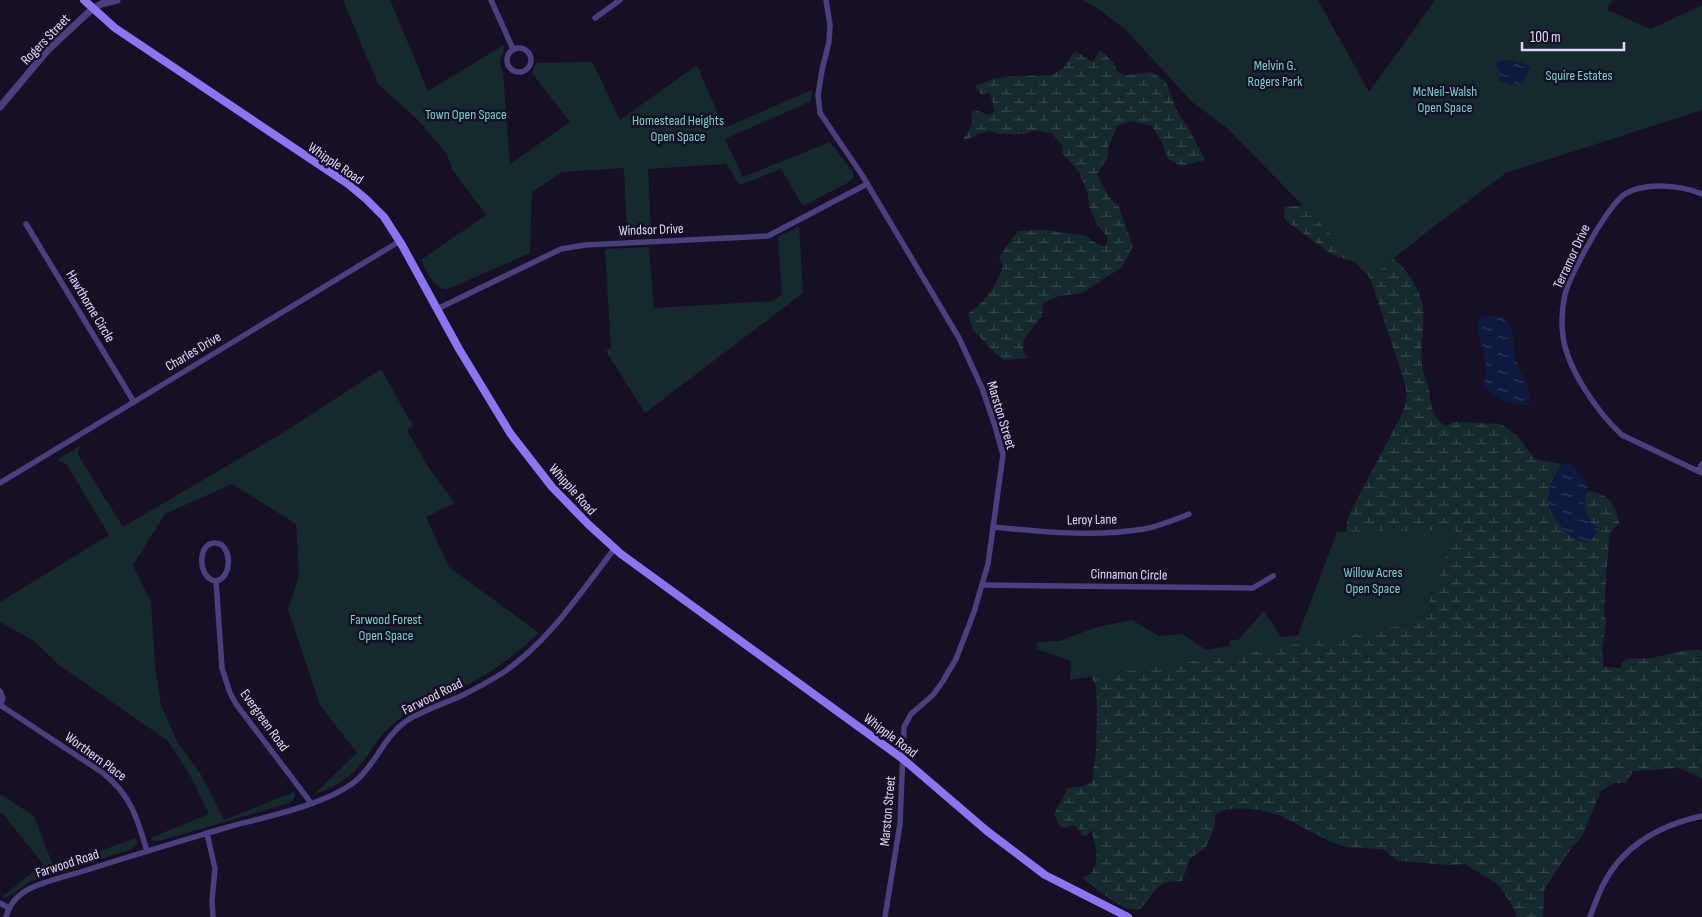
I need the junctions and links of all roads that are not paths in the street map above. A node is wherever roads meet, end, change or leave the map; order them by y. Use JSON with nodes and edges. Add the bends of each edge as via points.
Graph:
{"nodes":[{"id":1,"x":84,"y":0,"type":"edge"},
{"id":2,"x":117,"y":0,"type":"edge"},
{"id":3,"x":491,"y":0,"type":"edge"},
{"id":4,"x":620,"y":0,"type":"edge"},
{"id":5,"x":826,"y":0,"type":"edge"},
{"id":6,"x":92,"y":9,"type":"junction"},
{"id":7,"x":595,"y":18,"type":"dead end"},
{"id":8,"x":513,"y":49,"type":"junction"},
{"id":9,"x":0,"y":107,"type":"edge"},
{"id":10,"x":868,"y":184,"type":"junction"},
{"id":11,"x":1702,"y":194,"type":"edge"},
{"id":12,"x":26,"y":224,"type":"dead end"},
{"id":13,"x":400,"y":241,"type":"junction"},
{"id":14,"x":437,"y":309,"type":"junction"},
{"id":15,"x":134,"y":402,"type":"junction"},
{"id":16,"x":1702,"y":464,"type":"edge"},
{"id":17,"x":1700,"y":472,"type":"edge"},
{"id":18,"x":0,"y":483,"type":"edge"},
{"id":19,"x":1189,"y":514,"type":"dead end"},
{"id":20,"x":993,"y":527,"type":"junction"},
{"id":21,"x":615,"y":548,"type":"junction"},
{"id":22,"x":1273,"y":576,"type":"dead end"},
{"id":23,"x":216,"y":581,"type":"junction"},
{"id":24,"x":982,"y":585,"type":"junction"},
{"id":25,"x":0,"y":691,"type":"edge"},
{"id":26,"x":0,"y":705,"type":"edge"},
{"id":27,"x":903,"y":759,"type":"junction"},
{"id":28,"x":311,"y":803,"type":"junction"},
{"id":29,"x":1702,"y":816,"type":"edge"},
{"id":30,"x":207,"y":833,"type":"junction"},
{"id":31,"x":147,"y":851,"type":"junction"},
{"id":32,"x":0,"y":904,"type":"edge"},
{"id":33,"x":9,"y":908,"type":"junction"},
{"id":34,"x":6,"y":917,"type":"edge"},
{"id":35,"x":213,"y":917,"type":"edge"},
{"id":36,"x":886,"y":917,"type":"edge"},
{"id":37,"x":1128,"y":917,"type":"edge"},
{"id":38,"x":1590,"y":917,"type":"edge"}],
"edges":[{"from":1,"to":6,"type":"main road","name":"Whipple Road"},
{"from":2,"to":6,"type":"street","name":"Rogers Street"},
{"from":3,"to":8,"type":"street"},
{"from":4,"to":7,"type":"street"},
{"from":5,"to":10,"type":"street","name":"Marston Street","via":[[830,25],[818,95],[820,113]]},
{"from":6,"to":9,"type":"street","name":"Rogers Street","via":[[47,51]]},
{"from":6,"to":13,"type":"main road","name":"Whipple Road","via":[[115,28],[348,184],[384,217]]},
{"from":8,"to":8,"type":"street","via":[[521,48],[528,53],[531,62],[525,70],[516,72],[508,66],[507,57]]},
{"from":10,"to":14,"type":"street","name":"Windsor Drive","via":[[768,236],[561,249]]},
{"from":10,"to":20,"type":"street","name":"Marston Street","via":[[959,338],[982,388],[1003,455]]},
{"from":11,"to":17,"type":"street","name":"Terramor Drive","via":[[1658,187],[1637,188],[1624,195],[1594,234],[1571,280],[1562,320],[1567,354],[1588,394],[1612,426],[1622,435]]},
{"from":12,"to":15,"type":"street","name":"Hawthorne Circle"},
{"from":13,"to":14,"type":"main road","name":"Whipple Road"},
{"from":13,"to":15,"type":"street","name":"Charles Drive"},
{"from":14,"to":21,"type":"main road","name":"Whipple Road","via":[[510,433],[552,488]]},
{"from":15,"to":18,"type":"street","name":"Charles Drive"},
{"from":16,"to":17,"type":"street","name":"Terramor Drive"},
{"from":19,"to":20,"type":"street","name":"Leroy Lane","via":[[1160,525],[1130,531],[1080,533]]},
{"from":20,"to":24,"type":"street","name":"Marston Street"},
{"from":21,"to":27,"type":"main road","name":"Whipple Road"},
{"from":21,"to":28,"type":"street","name":"Farwood Road","via":[[563,616],[518,661],[472,690],[405,722],[387,739],[368,768],[354,782]]},
{"from":22,"to":24,"type":"street","name":"Cinnamon Circle","via":[[1253,588]]},
{"from":23,"to":23,"type":"street","via":[[206,576],[202,563],[204,549],[214,543],[225,548],[228,561],[226,575]]},
{"from":23,"to":28,"type":"street","name":"Evergreen Road","via":[[222,668],[230,693]]},
{"from":24,"to":27,"type":"street","name":"Marston Street","via":[[956,659],[933,695],[911,714],[904,727]]},
{"from":25,"to":26,"type":"street","name":"Worthern Place","via":[[3,698]]},
{"from":26,"to":31,"type":"street","name":"Worthern Place","via":[[118,786],[131,805]]},
{"from":27,"to":36,"type":"street","name":"Marston Street","via":[[900,824]]},
{"from":27,"to":37,"type":"main road","name":"Whipple Road","via":[[1044,875]]},
{"from":28,"to":30,"type":"street","name":"Farwood Road"},
{"from":29,"to":38,"type":"street","via":[[1656,831],[1633,847],[1614,867]]},
{"from":30,"to":31,"type":"street","name":"Farwood Road"},
{"from":30,"to":35,"type":"street","via":[[215,869]]},
{"from":31,"to":33,"type":"street","name":"Farwood Road","via":[[29,889]]},
{"from":32,"to":33,"type":"street"},
{"from":33,"to":34,"type":"street","name":"Farwood Road"}]}
